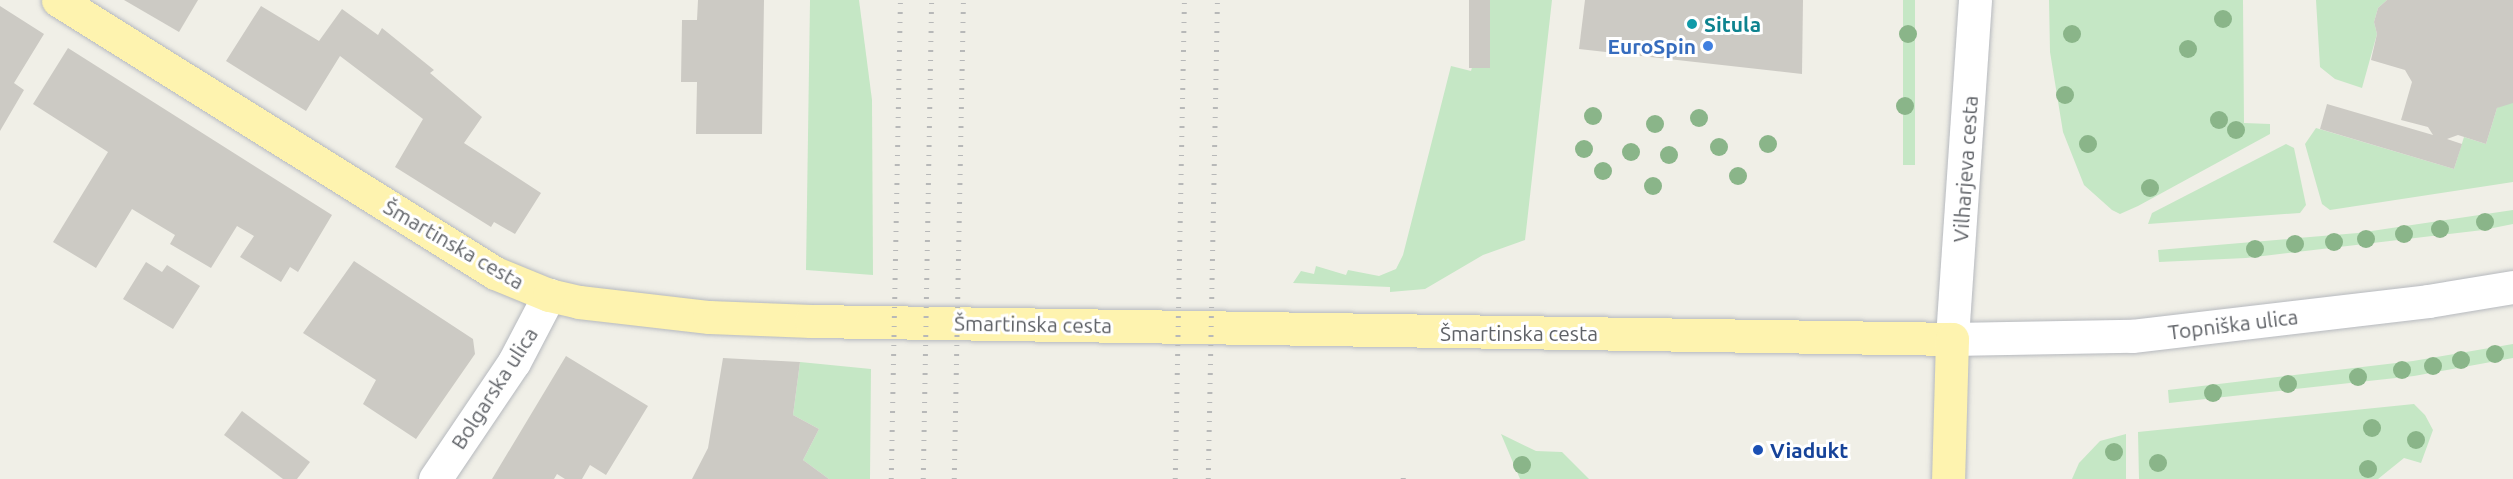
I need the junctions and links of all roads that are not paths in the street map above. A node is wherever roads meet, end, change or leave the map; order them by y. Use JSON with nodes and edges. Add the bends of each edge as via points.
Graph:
{"nodes":[{"id":1,"x":58,"y":0,"type":"edge"},
{"id":2,"x":1975,"y":0,"type":"edge"},
{"id":3,"x":2513,"y":287,"type":"edge"},
{"id":4,"x":549,"y":295,"type":"junction"},
{"id":5,"x":1952,"y":339,"type":"junction"},
{"id":6,"x":435,"y":479,"type":"edge"},
{"id":7,"x":1948,"y":479,"type":"edge"}],
"edges":[{"from":1,"to":4,"type":"main road","name":"Šmartinska cesta","via":[[495,273]]},
{"from":2,"to":5,"type":"main road","name":"Vilharjeva cesta"},
{"from":3,"to":5,"type":"main road","name":"Topniška ulica","via":[[2418,303],[2132,336]]},
{"from":4,"to":5,"type":"main road","name":"Šmartinska cesta","via":[[699,315],[800,320]]},
{"from":4,"to":6,"type":"main road","name":"Bolgarska ulica","via":[[514,362]]},
{"from":5,"to":7,"type":"main road"}]}
